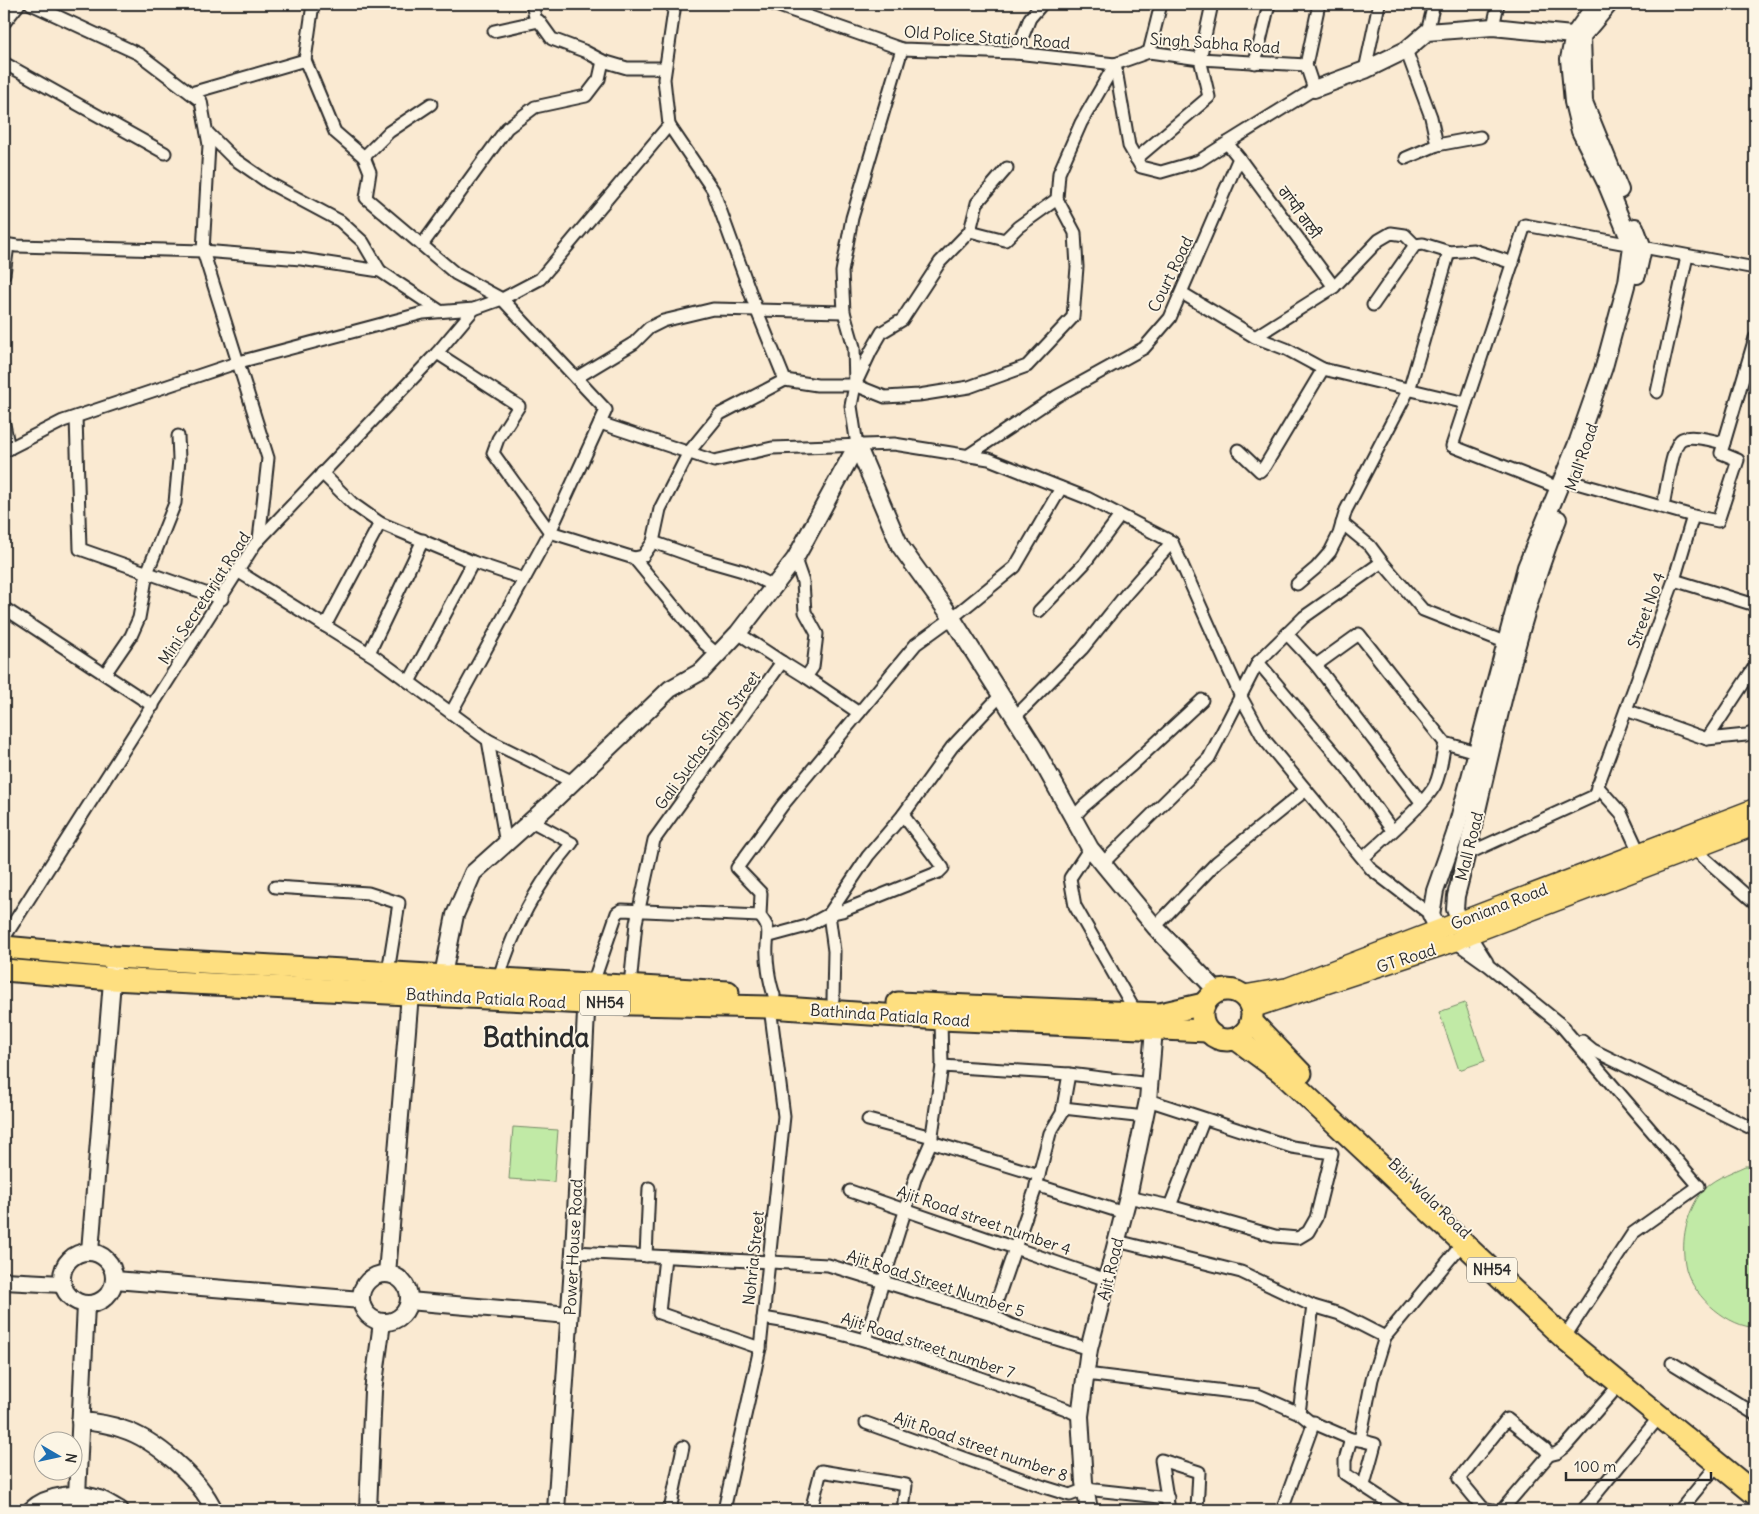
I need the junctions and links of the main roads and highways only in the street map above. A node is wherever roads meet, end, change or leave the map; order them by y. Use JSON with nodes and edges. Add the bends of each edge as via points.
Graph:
{"nodes":[{"id":1,"x":1755,"y":808,"type":"edge"},
{"id":2,"x":1755,"y":826,"type":"edge"},
{"id":3,"x":1462,"y":933,"type":"junction"},
{"id":4,"x":4,"y":947,"type":"edge"},
{"id":5,"x":4,"y":970,"type":"edge"},
{"id":6,"x":589,"y":990,"type":"junction"},
{"id":7,"x":1211,"y":998,"type":"junction"},
{"id":8,"x":772,"y":1001,"type":"junction"},
{"id":9,"x":1248,"y":1008,"type":"junction"},
{"id":10,"x":1207,"y":1031,"type":"junction"},
{"id":11,"x":1236,"y":1039,"type":"junction"},
{"id":12,"x":1568,"y":1332,"type":"junction"},
{"id":13,"x":1755,"y":1482,"type":"edge"},
{"id":14,"x":1755,"y":1494,"type":"edge"}],
"edges":[{"from":1,"to":3,"type":"main road","name":"Goniana Road","via":[[1639,852]]},
{"from":2,"to":3,"type":"main road","name":"GT Road"},
{"from":3,"to":9,"type":"main road","name":"GT Road"},
{"from":3,"to":9,"type":"main road","name":"Goniana Road","via":[[1434,922],[1288,986]]},
{"from":4,"to":6,"type":"highway","number":"NH54","via":[[114,957],[499,978]]},
{"from":5,"to":6,"type":"highway","name":"Bathinda Patiala Road","number":"NH54","via":[[112,979],[410,994]]},
{"from":6,"to":8,"type":"highway","name":"Bathinda Patiala Road","number":"NH54"},
{"from":6,"to":8,"type":"highway","number":"NH54","via":[[630,986]]},
{"from":7,"to":8,"type":"highway","number":"NH54","via":[[1160,1014],[833,999]]},
{"from":7,"to":9,"type":"highway","number":"NH54","via":[[1234,992]]},
{"from":7,"to":10,"type":"highway","via":[[1202,1017]]},
{"from":8,"to":10,"type":"highway","name":"Bathinda Patiala Road","number":"NH54","via":[[941,1019]]},
{"from":9,"to":11,"type":"highway","via":[[1243,1035]]},
{"from":9,"to":12,"type":"highway","name":"Bibi Wala Road","number":"NH54","via":[[1286,1059]]},
{"from":10,"to":11,"type":"highway","number":"NH54","via":[[1220,1040]]},
{"from":11,"to":12,"type":"highway","number":"NH54","via":[[1281,1072],[1337,1141]]},
{"from":12,"to":13,"type":"highway","name":"Bibi Wala Road","number":"NH54"},
{"from":12,"to":14,"type":"highway","number":"NH54","via":[[1620,1384]]}]}
